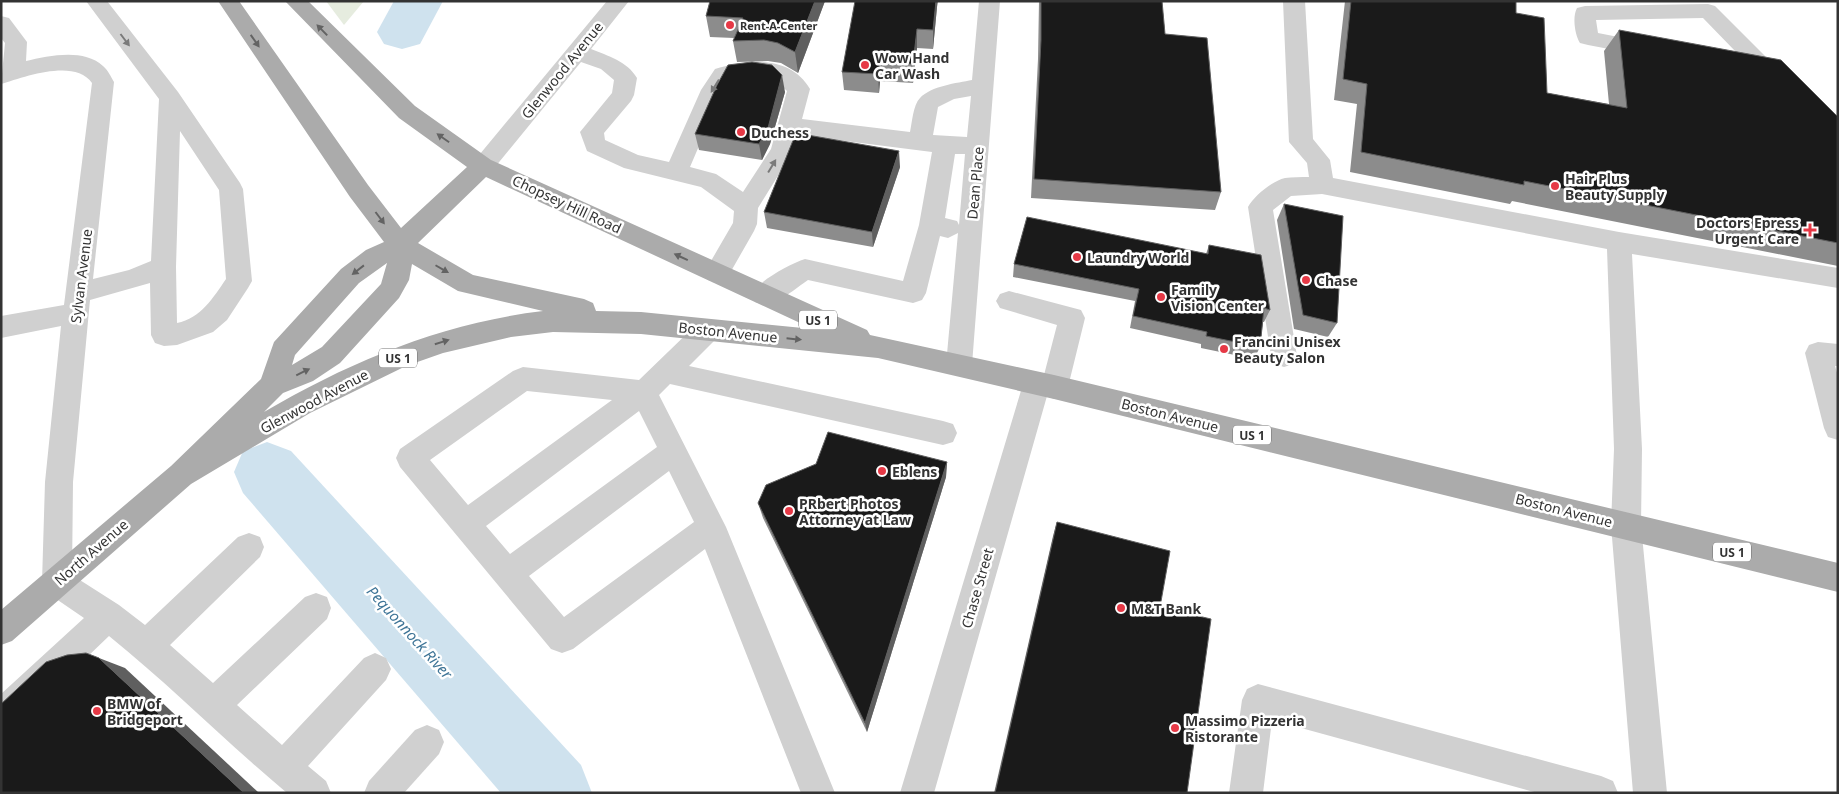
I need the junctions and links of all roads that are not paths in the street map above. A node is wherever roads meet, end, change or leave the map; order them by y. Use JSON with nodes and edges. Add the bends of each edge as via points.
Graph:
{"nodes":[{"id":1,"x":96,"y":1,"type":"edge"},
{"id":2,"x":228,"y":1,"type":"edge"},
{"id":3,"x":295,"y":1,"type":"edge"},
{"id":4,"x":619,"y":1,"type":"edge"},
{"id":5,"x":990,"y":1,"type":"edge"},
{"id":6,"x":1294,"y":1,"type":"edge"},
{"id":7,"x":1,"y":23,"type":"edge"},
{"id":8,"x":577,"y":52,"type":"junction"},
{"id":9,"x":1664,"y":53,"type":"edge"},
{"id":10,"x":1731,"y":66,"type":"edge"},
{"id":11,"x":1769,"y":73,"type":"junction"},
{"id":12,"x":8,"y":75,"type":"edge"},
{"id":13,"x":983,"y":86,"type":"junction"},
{"id":14,"x":1790,"y":94,"type":"edge"},
{"id":15,"x":170,"y":98,"type":"junction"},
{"id":16,"x":790,"y":126,"type":"junction"},
{"id":17,"x":920,"y":142,"type":"junction"},
{"id":18,"x":945,"y":145,"type":"junction"},
{"id":19,"x":979,"y":147,"type":"junction"},
{"id":20,"x":483,"y":166,"type":"junction"},
{"id":21,"x":676,"y":172,"type":"junction"},
{"id":22,"x":1322,"y":185,"type":"junction"},
{"id":23,"x":746,"y":208,"type":"junction"},
{"id":24,"x":930,"y":225,"type":"junction"},
{"id":25,"x":970,"y":232,"type":"junction"},
{"id":26,"x":1619,"y":242,"type":"junction"},
{"id":27,"x":400,"y":245,"type":"junction"},
{"id":28,"x":163,"y":267,"type":"junction"},
{"id":29,"x":717,"y":273,"type":"junction"},
{"id":30,"x":1838,"y":278,"type":"edge"},
{"id":31,"x":764,"y":295,"type":"junction"},
{"id":32,"x":1009,"y":301,"type":"dead end"},
{"id":33,"x":77,"y":303,"type":"junction"},
{"id":34,"x":641,"y":323,"type":"junction"},
{"id":35,"x":1,"y":326,"type":"edge"},
{"id":36,"x":708,"y":330,"type":"junction"},
{"id":37,"x":878,"y":348,"type":"junction"},
{"id":38,"x":1838,"y":354,"type":"edge"},
{"id":39,"x":1284,"y":356,"type":"dead end"},
{"id":40,"x":958,"y":365,"type":"junction"},
{"id":41,"x":666,"y":372,"type":"junction"},
{"id":42,"x":273,"y":385,"type":"junction"},
{"id":43,"x":1046,"y":385,"type":"junction"},
{"id":44,"x":644,"y":392,"type":"junction"},
{"id":45,"x":1838,"y":428,"type":"edge"},
{"id":46,"x":943,"y":433,"type":"dead end"},
{"id":47,"x":673,"y":451,"type":"junction"},
{"id":48,"x":181,"y":475,"type":"junction"},
{"id":49,"x":465,"y":524,"type":"junction"},
{"id":50,"x":1626,"y":525,"type":"junction"},
{"id":51,"x":711,"y":527,"type":"junction"},
{"id":52,"x":249,"y":548,"type":"dead end"},
{"id":53,"x":508,"y":574,"type":"junction"},
{"id":54,"x":1838,"y":578,"type":"edge"},
{"id":55,"x":57,"y":582,"type":"junction"},
{"id":56,"x":316,"y":608,"type":"dead end"},
{"id":57,"x":108,"y":616,"type":"junction"},
{"id":58,"x":1,"y":630,"type":"edge"},
{"id":59,"x":146,"y":646,"type":"junction"},
{"id":60,"x":375,"y":669,"type":"dead end"},
{"id":61,"x":212,"y":706,"type":"junction"},
{"id":62,"x":1,"y":716,"type":"edge"},
{"id":63,"x":427,"y":742,"type":"dead end"},
{"id":64,"x":283,"y":768,"type":"junction"},
{"id":65,"x":818,"y":792,"type":"edge"},
{"id":66,"x":314,"y":793,"type":"edge"},
{"id":67,"x":381,"y":793,"type":"edge"},
{"id":68,"x":917,"y":793,"type":"edge"},
{"id":69,"x":1246,"y":793,"type":"edge"},
{"id":70,"x":1601,"y":793,"type":"edge"},
{"id":71,"x":1650,"y":793,"type":"edge"}],
"edges":[{"from":1,"to":15,"type":"street","one_way":true},
{"from":2,"to":27,"type":"main road","one_way":true},
{"from":20,"to":3,"type":"main road","name":"Chopsey Hill Road","one_way":true,"via":[[407,112]]},
{"from":4,"to":8,"type":"street","name":"Glenwood Avenue"},
{"from":5,"to":13,"type":"street","name":"Dean Place"},
{"from":6,"to":22,"type":"street","via":[[1301,142],[1318,160]]},
{"from":7,"to":12,"type":"street","via":[[16,42]]},
{"from":8,"to":20,"type":"street","name":"Glenwood Avenue"},
{"from":8,"to":21,"type":"street","via":[[609,64],[626,78],[623,94],[592,132],[595,145],[632,162]]},
{"from":9,"to":11,"type":"street","via":[[1588,38],[1586,13],[1708,11]]},
{"from":10,"to":11,"type":"street"},
{"from":11,"to":14,"type":"street"},
{"from":12,"to":33,"type":"street","name":"Sylvan Avenue","via":[[49,65],[75,63],[97,71],[103,82]]},
{"from":13,"to":17,"type":"street","via":[[950,92],[928,103]]},
{"from":13,"to":19,"type":"street","name":"Dean Place"},
{"from":15,"to":28,"type":"street"},
{"from":15,"to":28,"type":"street","via":[[231,189],[239,281],[213,317],[174,337],[164,335]]},
{"from":16,"to":17,"type":"street"},
{"from":16,"to":21,"type":"street","one_way":true,"via":[[799,89],[792,81],[781,73],[759,69],[723,74],[712,90]]},
{"from":23,"to":16,"type":"street","one_way":true,"via":[[782,150]]},
{"from":17,"to":18,"type":"street"},
{"from":18,"to":19,"type":"street"},
{"from":18,"to":24,"type":"street"},
{"from":19,"to":25,"type":"street","name":"Dean Place"},
{"from":20,"to":27,"type":"main road","name":"Glenwood Avenue"},
{"from":29,"to":20,"type":"main road","name":"Chopsey Hill Road","number":"US 1","one_way":true},
{"from":21,"to":23,"type":"street","via":[[708,180]]},
{"from":22,"to":26,"type":"street"},
{"from":22,"to":39,"type":"street","via":[[1285,187],[1260,206]]},
{"from":23,"to":29,"type":"street","via":[[745,224]]},
{"from":24,"to":25,"type":"street"},
{"from":24,"to":31,"type":"street","via":[[913,293],[805,269]]},
{"from":25,"to":40,"type":"street","name":"Dean Place"},
{"from":26,"to":30,"type":"street"},
{"from":26,"to":50,"type":"street","via":[[1628,449]]},
{"from":27,"to":34,"type":"main road","one_way":true,"via":[[468,284]]},
{"from":27,"to":42,"type":"main road","name":"Glenwood Avenue","one_way":true,"via":[[375,257],[350,276],[293,337],[283,350]]},
{"from":42,"to":27,"type":"main road","name":"Glenwood Avenue","one_way":true,"via":[[302,373],[330,355],[390,290],[400,267]]},
{"from":28,"to":33,"type":"street"},
{"from":29,"to":31,"type":"main road","name":"Chopsey Hill Road","number":"US 1"},
{"from":31,"to":37,"type":"main road","name":"Chopsey Hill Road","number":"US 1"},
{"from":32,"to":43,"type":"street","name":"Chase Street","via":[[1072,318]]},
{"from":33,"to":35,"type":"street"},
{"from":33,"to":55,"type":"street","name":"Sylvan Avenue","via":[[60,482]]},
{"from":34,"to":36,"type":"main road","name":"Boston Avenue","number":"US 1"},
{"from":48,"to":34,"type":"main road","name":"Glenwood Avenue","number":"US 1","one_way":true,"via":[[300,405],[397,358],[442,342],[511,326],[553,321]]},
{"from":36,"to":37,"type":"main road","name":"Boston Avenue","number":"US 1","one_way":true},
{"from":36,"to":41,"type":"street"},
{"from":37,"to":40,"type":"main road","name":"Boston Avenue","number":"US 1"},
{"from":38,"to":45,"type":"street","via":[[1818,353]]},
{"from":40,"to":43,"type":"main road","name":"Boston Avenue","number":"US 1"},
{"from":41,"to":44,"type":"street"},
{"from":41,"to":46,"type":"street"},
{"from":42,"to":48,"type":"main road","name":"Glenwood Avenue","number":"US 1"},
{"from":43,"to":50,"type":"main road","name":"Boston Avenue","number":"US 1"},
{"from":43,"to":68,"type":"street","name":"Chase Street"},
{"from":44,"to":47,"type":"street"},
{"from":44,"to":49,"type":"street"},
{"from":44,"to":49,"type":"street","via":[[523,379],[410,458]]},
{"from":47,"to":51,"type":"street"},
{"from":47,"to":53,"type":"street"},
{"from":48,"to":55,"type":"main road","name":"North Avenue","number":"US 1"},
{"from":49,"to":53,"type":"street"},
{"from":50,"to":54,"type":"main road","name":"Boston Avenue","number":"US 1"},
{"from":50,"to":71,"type":"street"},
{"from":51,"to":53,"type":"street","via":[[562,638]]},
{"from":51,"to":65,"type":"street"},
{"from":52,"to":59,"type":"street"},
{"from":55,"to":57,"type":"street"},
{"from":55,"to":58,"type":"main road","name":"North Avenue","number":"US 1"},
{"from":56,"to":61,"type":"street"},
{"from":57,"to":59,"type":"street"},
{"from":57,"to":62,"type":"street"},
{"from":59,"to":61,"type":"street"},
{"from":60,"to":64,"type":"street"},
{"from":61,"to":64,"type":"street"},
{"from":63,"to":67,"type":"street"},
{"from":64,"to":66,"type":"street"},
{"from":69,"to":70,"type":"street","via":[[1258,700]]}]}
